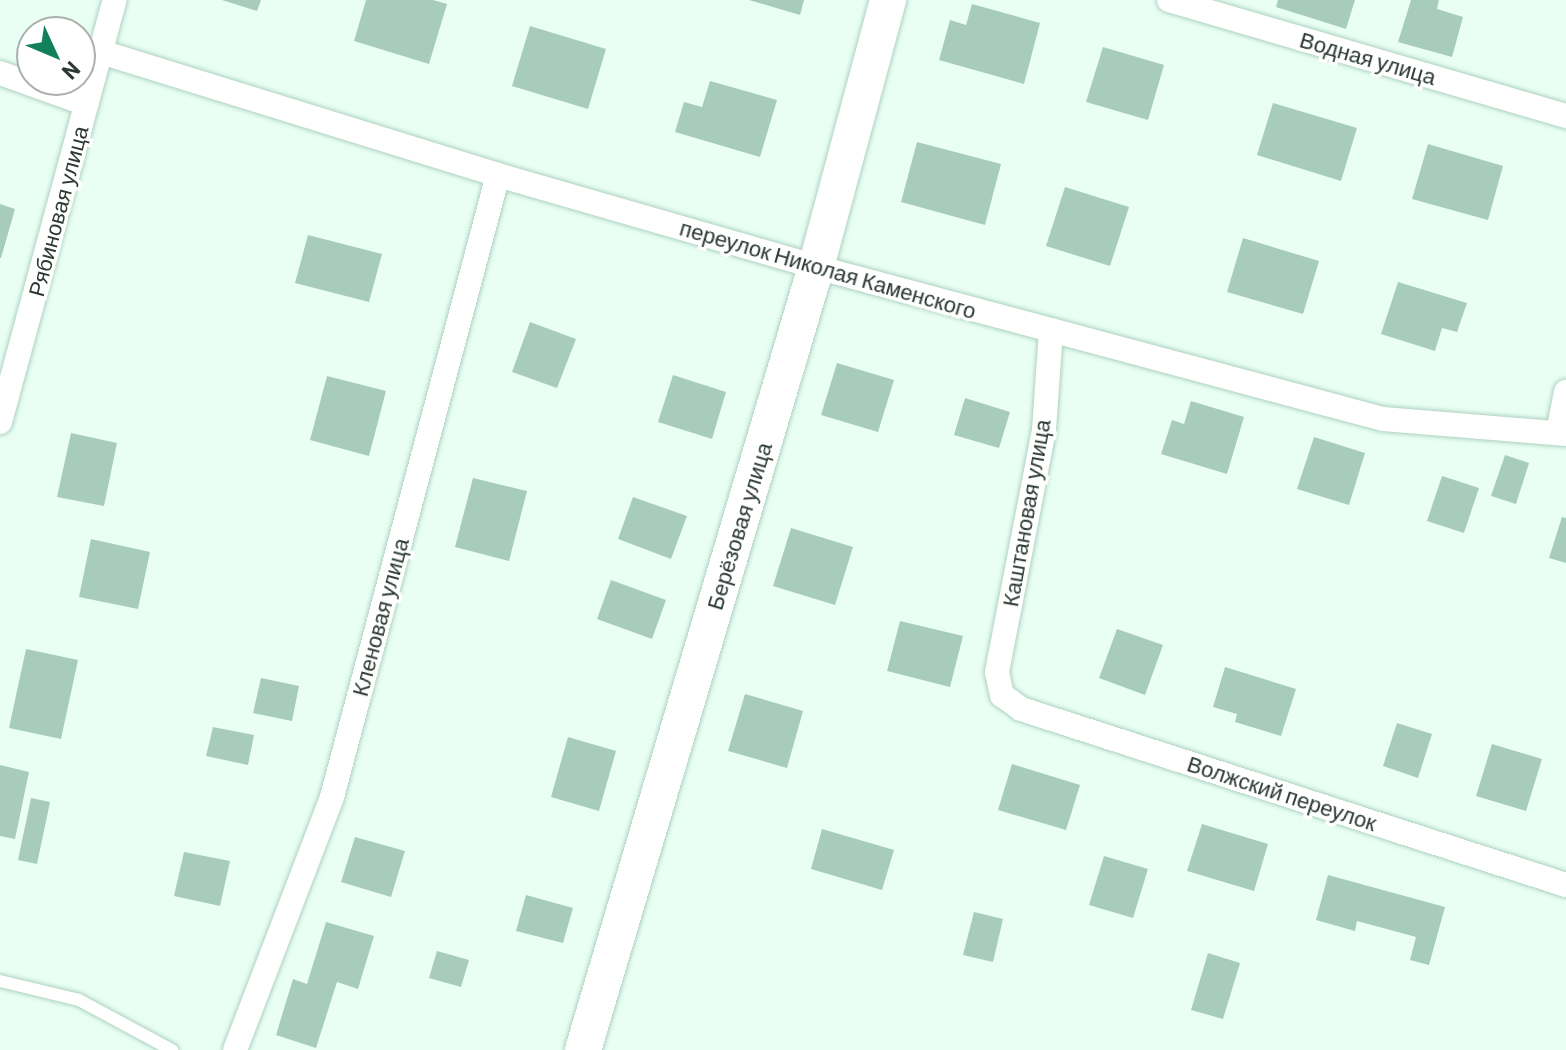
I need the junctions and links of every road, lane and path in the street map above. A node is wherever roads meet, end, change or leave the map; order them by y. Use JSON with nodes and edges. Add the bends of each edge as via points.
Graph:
{"nodes":[{"id":1,"x":115,"y":0,"type":"edge"},
{"id":2,"x":888,"y":0,"type":"edge"},
{"id":3,"x":1169,"y":0,"type":"edge"},
{"id":4,"x":101,"y":52,"type":"junction"},
{"id":5,"x":0,"y":73,"type":"edge"},
{"id":6,"x":87,"y":104,"type":"junction"},
{"id":7,"x":1566,"y":116,"type":"edge"},
{"id":8,"x":498,"y":175,"type":"junction"},
{"id":9,"x":816,"y":267,"type":"junction"},
{"id":10,"x":1051,"y":330,"type":"junction"},
{"id":11,"x":1566,"y":392,"type":"edge"},
{"id":12,"x":0,"y":422,"type":"edge"},
{"id":13,"x":1562,"y":433,"type":"edge"},
{"id":14,"x":1002,"y":695,"type":"joint"},
{"id":15,"x":1566,"y":885,"type":"edge"},
{"id":16,"x":0,"y":981,"type":"edge"},
{"id":17,"x":172,"y":1050,"type":"edge"},
{"id":18,"x":235,"y":1050,"type":"edge"},
{"id":19,"x":583,"y":1050,"type":"edge"}],
"edges":[{"from":1,"to":4,"type":"street","name":"Рябиновая улица"},
{"from":2,"to":9,"type":"main road","name":"Берёзовая улица"},
{"from":3,"to":7,"type":"street","name":"Водная улица"},
{"from":4,"to":6,"type":"street","name":"Рябиновая улица"},
{"from":4,"to":8,"type":"street","name":"переулок Николая Каменского"},
{"from":5,"to":6,"type":"street"},
{"from":6,"to":12,"type":"street","name":"Рябиновая улица"},
{"from":8,"to":9,"type":"street","name":"переулок Николая Каменского"},
{"from":8,"to":18,"type":"street","name":"Кленовая улица","via":[[332,797]]},
{"from":9,"to":10,"type":"street","name":"переулок Николая Каменского"},
{"from":9,"to":19,"type":"main road","name":"Берёзовая улица"},
{"from":10,"to":13,"type":"street","name":"переулок Николая Каменского","via":[[1383,419]]},
{"from":10,"to":14,"type":"street","name":"Каштановая улица","via":[[1044,430],[997,672]]},
{"from":11,"to":13,"type":"street"},
{"from":14,"to":15,"type":"street","name":"Волжский переулок","via":[[1021,709]]},
{"from":16,"to":17,"type":"lane","via":[[79,1000]]}]}
